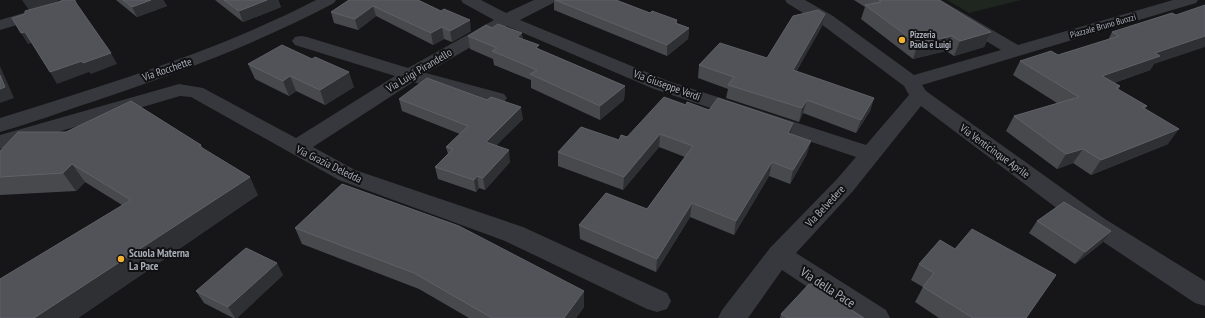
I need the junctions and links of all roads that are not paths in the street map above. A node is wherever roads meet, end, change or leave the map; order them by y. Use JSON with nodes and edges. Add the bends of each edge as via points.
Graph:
{"nodes":[{"id":1,"x":68,"y":0,"type":"edge"},
{"id":2,"x":328,"y":0,"type":"edge"},
{"id":3,"x":469,"y":0,"type":"edge"},
{"id":4,"x":547,"y":0,"type":"edge"},
{"id":5,"x":793,"y":0,"type":"edge"},
{"id":6,"x":929,"y":0,"type":"edge"},
{"id":7,"x":1190,"y":0,"type":"edge"},
{"id":8,"x":504,"y":20,"type":"junction"},
{"id":9,"x":0,"y":25,"type":"edge"},
{"id":10,"x":301,"y":41,"type":"dead end"},
{"id":11,"x":1016,"y":51,"type":"junction"},
{"id":12,"x":410,"y":74,"type":"junction"},
{"id":13,"x":915,"y":89,"type":"junction"},
{"id":14,"x":497,"y":98,"type":"edge"},
{"id":15,"x":0,"y":125,"type":"edge"},
{"id":16,"x":0,"y":142,"type":"edge"},
{"id":17,"x":296,"y":148,"type":"junction"},
{"id":18,"x":871,"y":154,"type":"junction"},
{"id":19,"x":779,"y":255,"type":"junction"},
{"id":20,"x":1205,"y":295,"type":"edge"},
{"id":21,"x":657,"y":301,"type":"dead end"},
{"id":22,"x":732,"y":318,"type":"edge"},
{"id":23,"x":876,"y":318,"type":"edge"}],
"edges":[{"from":1,"to":9,"type":"street","via":[[69,5]]},
{"from":2,"to":15,"type":"street","name":"Via Rocchette","via":[[294,19],[194,60]]},
{"from":3,"to":8,"type":"street","name":"Via Giuseppe Verdi"},
{"from":4,"to":8,"type":"street","name":"Via Luigi Pirandello"},
{"from":5,"to":13,"type":"street","name":"Via Venticinque Aprile","via":[[827,20]]},
{"from":6,"to":11,"type":"street"},
{"from":7,"to":11,"type":"street","name":"Piazzale Bruno Buozzi"},
{"from":8,"to":12,"type":"street","name":"Via Luigi Pirandello"},
{"from":8,"to":18,"type":"street","name":"Via Giuseppe Verdi","via":[[661,84]]},
{"from":10,"to":12,"type":"street"},
{"from":11,"to":13,"type":"street"},
{"from":12,"to":14,"type":"street"},
{"from":12,"to":17,"type":"street","name":"Via Luigi Pirandello"},
{"from":13,"to":18,"type":"street","name":"Via Belvedere"},
{"from":13,"to":20,"type":"street","name":"Via Venticinque Aprile","via":[[1096,226]]},
{"from":16,"to":17,"type":"street","name":"Via Grazia Deledda","via":[[179,90],[196,92]]},
{"from":17,"to":21,"type":"street","name":"Via Grazia Deledda","via":[[347,175],[514,234]]},
{"from":18,"to":19,"type":"street","name":"Via Belvedere"},
{"from":19,"to":22,"type":"street","name":"Via Belvedere"},
{"from":19,"to":23,"type":"street","name":"Via della Pace"}]}
